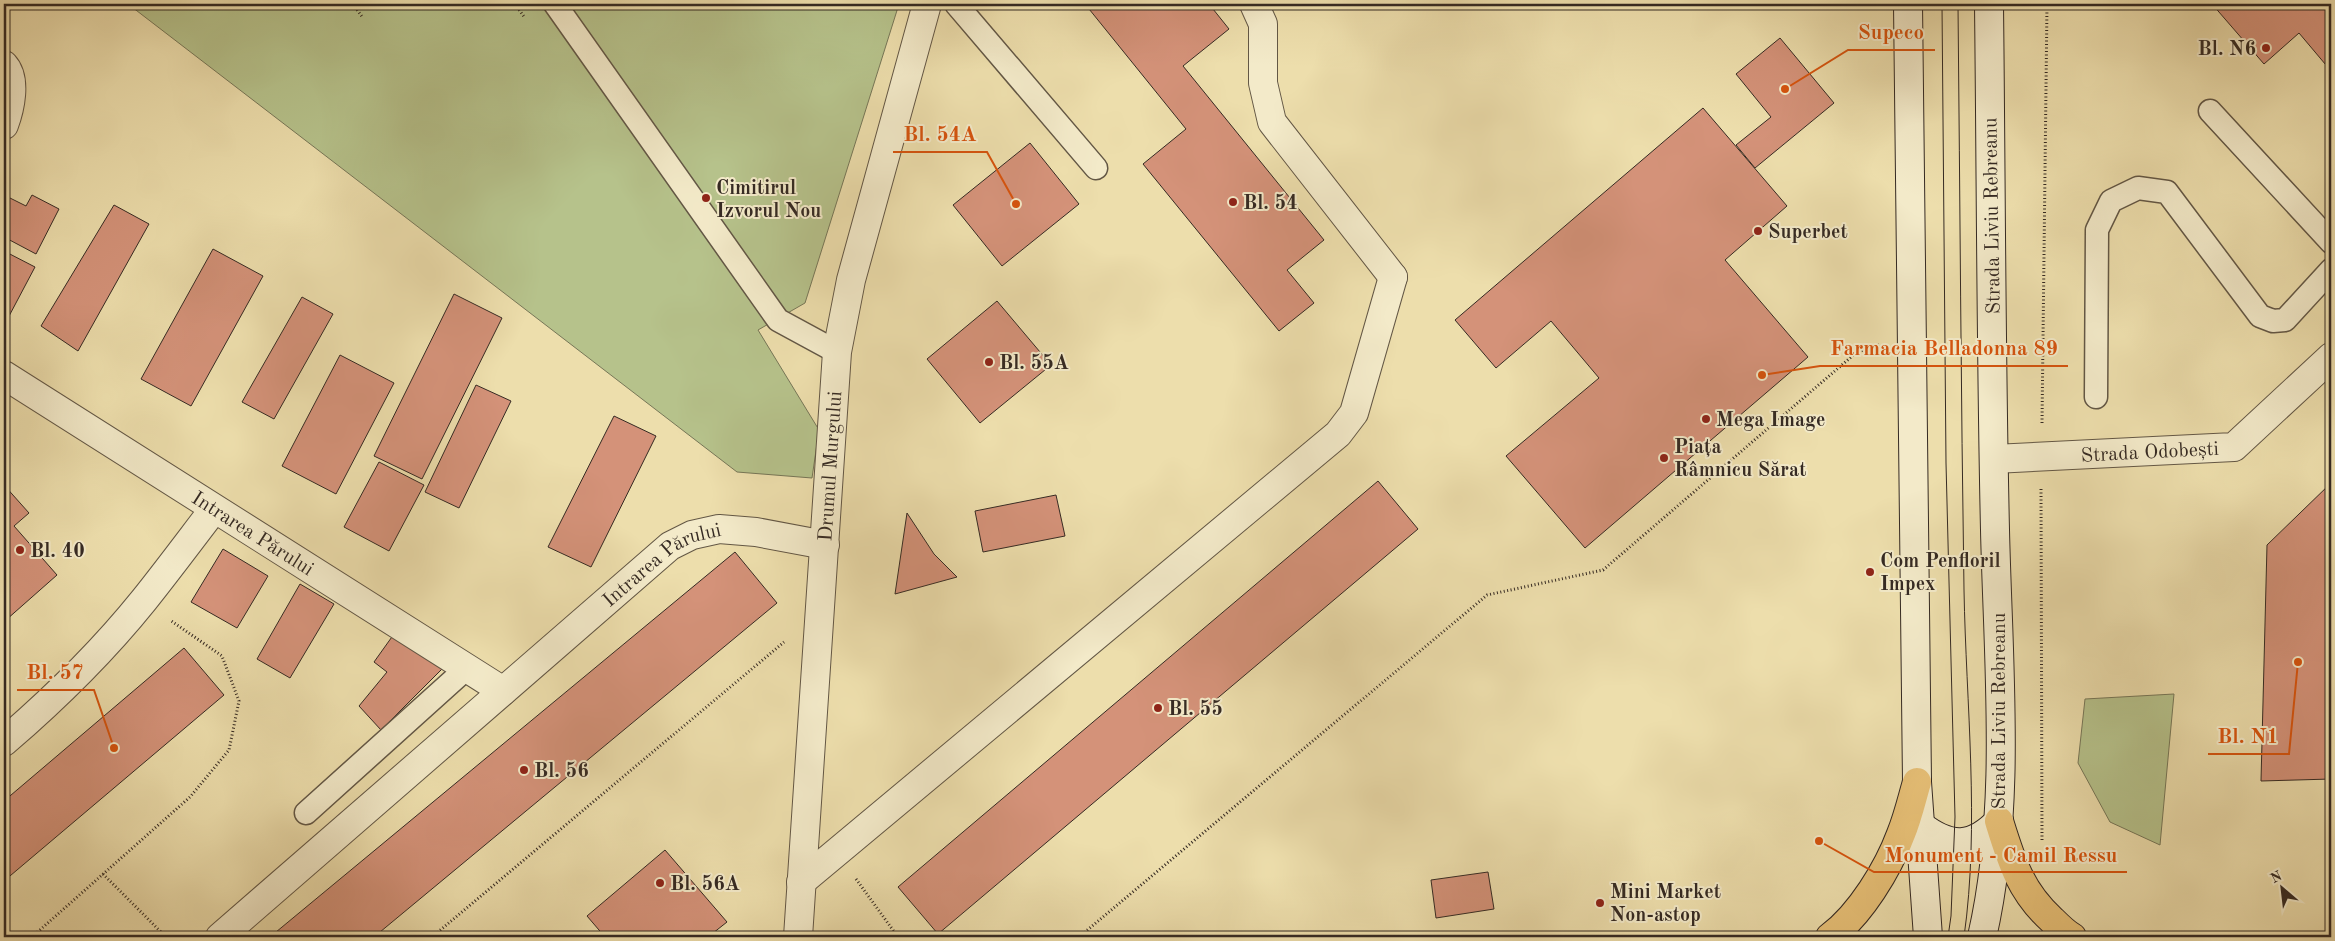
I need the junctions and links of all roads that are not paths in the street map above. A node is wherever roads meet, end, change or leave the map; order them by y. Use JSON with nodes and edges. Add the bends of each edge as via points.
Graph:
{"nodes":[{"id":1,"x":555,"y":4,"type":"edge"},
{"id":2,"x":927,"y":4,"type":"edge"},
{"id":3,"x":956,"y":4,"type":"edge"},
{"id":4,"x":1254,"y":4,"type":"edge"},
{"id":5,"x":1908,"y":4,"type":"edge"},
{"id":6,"x":1989,"y":4,"type":"edge"},
{"id":7,"x":4,"y":65,"type":"edge"},
{"id":8,"x":2210,"y":111,"type":"dead end"},
{"id":9,"x":4,"y":125,"type":"edge"},
{"id":10,"x":1096,"y":168,"type":"dead end"},
{"id":11,"x":2331,"y":242,"type":"edge"},
{"id":12,"x":2331,"y":270,"type":"edge"},
{"id":13,"x":837,"y":352,"type":"junction"},
{"id":14,"x":2331,"y":357,"type":"edge"},
{"id":15,"x":4,"y":375,"type":"edge"},
{"id":16,"x":2096,"y":398,"type":"dead end"},
{"id":17,"x":1994,"y":459,"type":"junction"},
{"id":18,"x":214,"y":508,"type":"junction"},
{"id":19,"x":825,"y":545,"type":"junction"},
{"id":20,"x":468,"y":668,"type":"junction"},
{"id":21,"x":503,"y":691,"type":"junction"},
{"id":22,"x":4,"y":742,"type":"edge"},
{"id":23,"x":1917,"y":782,"type":"junction"},
{"id":24,"x":306,"y":813,"type":"dead end"},
{"id":25,"x":1999,"y":821,"type":"junction"},
{"id":26,"x":1921,"y":826,"type":"junction"},
{"id":27,"x":801,"y":882,"type":"junction"},
{"id":28,"x":220,"y":937,"type":"edge"},
{"id":29,"x":798,"y":937,"type":"edge"},
{"id":30,"x":1830,"y":937,"type":"edge"},
{"id":31,"x":1928,"y":937,"type":"edge"},
{"id":32,"x":1982,"y":937,"type":"edge"},
{"id":33,"x":2072,"y":937,"type":"edge"}],
"edges":[{"from":1,"to":13,"type":"lane","via":[[778,320]]},
{"from":2,"to":13,"type":"street","name":"Drumul Murgului","via":[[851,280]]},
{"from":3,"to":10,"type":"lane"},
{"from":4,"to":27,"type":"street","via":[[1263,24],[1263,83],[1272,122],[1393,277],[1354,413],[1319,452]]},
{"from":5,"to":23,"type":"street"},
{"from":6,"to":17,"type":"street","name":"Strada Liviu Rebreanu"},
{"from":7,"to":9,"type":"street","via":[[9,72],[11,90]]},
{"from":8,"to":11,"type":"lane"},
{"from":12,"to":16,"type":"lane","via":[[2285,320],[2273,321],[2260,316],[2168,192],[2138,188],[2111,201],[2096,230]]},
{"from":13,"to":19,"type":"street","name":"Drumul Murgului"},
{"from":14,"to":17,"type":"street","name":"Strada Odobești","via":[[2234,448]]},
{"from":15,"to":18,"type":"street","name":"Intrarea Părului"},
{"from":17,"to":25,"type":"street","name":"Strada Liviu Rebreanu","via":[[2001,768]]},
{"from":18,"to":20,"type":"street","name":"Intrarea Părului"},
{"from":18,"to":22,"type":"street","via":[[143,602],[89,661]]},
{"from":19,"to":21,"type":"street","name":"Intrarea Părului","via":[[719,528],[692,535],[670,546]]},
{"from":19,"to":27,"type":"street","name":"Drumul Murgului"},
{"from":20,"to":21,"type":"street","name":"Intrarea Părului"},
{"from":20,"to":24,"type":"lane"},
{"from":21,"to":28,"type":"street","name":"Intrarea Părului"},
{"from":23,"to":26,"type":"street"},
{"from":23,"to":30,"type":"main road","via":[[1901,834],[1878,880],[1843,928]]},
{"from":25,"to":26,"type":"street","via":[[1988,833],[1974,840],[1954,842],[1937,838]]},
{"from":25,"to":32,"type":"street","name":"Strada Liviu Rebreanu"},
{"from":25,"to":33,"type":"main road","via":[[2024,888],[2038,907]]},
{"from":26,"to":31,"type":"street"},
{"from":27,"to":29,"type":"street","name":"Drumul Murgului"}]}
